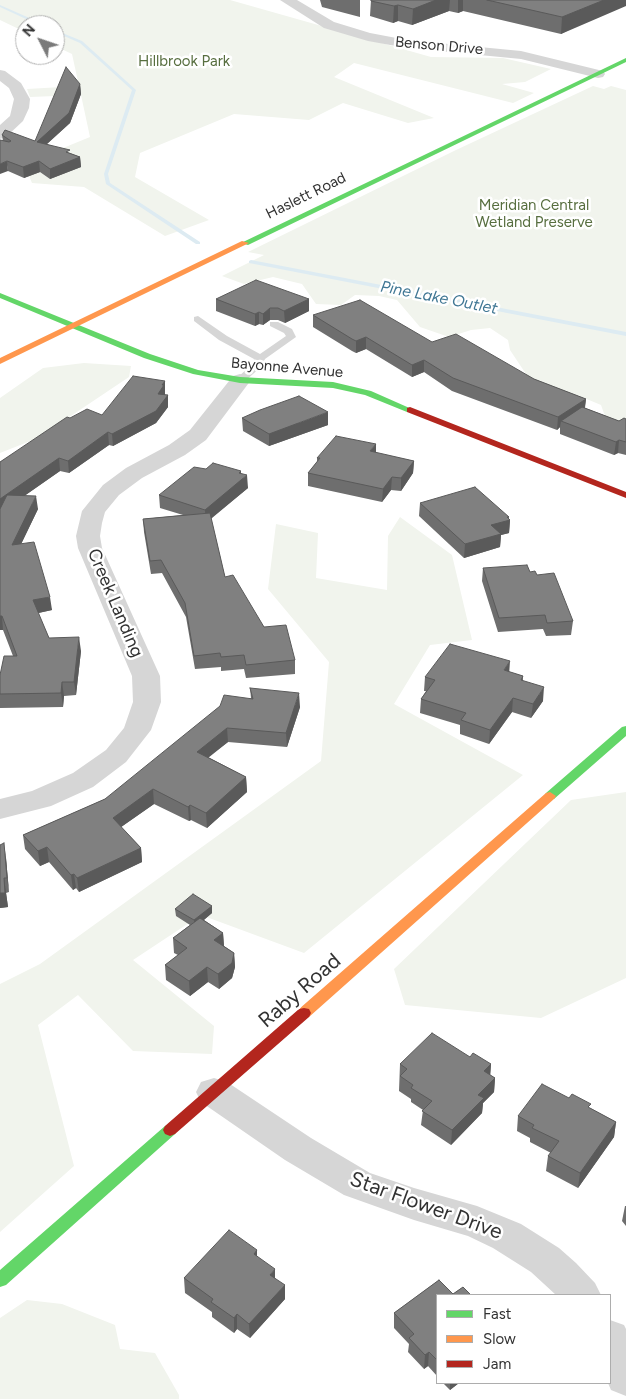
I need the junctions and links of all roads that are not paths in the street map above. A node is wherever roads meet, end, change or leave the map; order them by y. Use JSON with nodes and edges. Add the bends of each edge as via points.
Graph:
{"nodes":[{"id":1,"x":287,"y":0,"type":"edge"},
{"id":2,"x":626,"y":60,"type":"edge"},
{"id":3,"x":0,"y":74,"type":"edge"},
{"id":4,"x":598,"y":74,"type":"junction"},
{"id":5,"x":0,"y":134,"type":"edge"},
{"id":6,"x":0,"y":295,"type":"edge"},
{"id":7,"x":198,"y":319,"type":"dead end"},
{"id":8,"x":274,"y":324,"type":"dead end"},
{"id":9,"x":73,"y":326,"type":"junction"},
{"id":10,"x":260,"y":358,"type":"junction"},
{"id":11,"x":0,"y":361,"type":"edge"},
{"id":12,"x":240,"y":380,"type":"junction"},
{"id":13,"x":626,"y":495,"type":"edge"},
{"id":14,"x":626,"y":730,"type":"edge"},
{"id":15,"x":0,"y":809,"type":"edge"},
{"id":16,"x":214,"y":1092,"type":"junction"},
{"id":17,"x":0,"y":1280,"type":"edge"},
{"id":18,"x":580,"y":1294,"type":"edge"},
{"id":19,"x":611,"y":1340,"type":"edge"},
{"id":20,"x":626,"y":1377,"type":"edge"}],
"edges":[{"from":1,"to":4,"type":"street","name":"Benson Drive","via":[[329,25],[368,37],[521,55]]},
{"from":2,"to":4,"type":"street","name":"Haslett Road"},
{"from":3,"to":5,"type":"street","via":[[20,92],[21,108],[18,118]]},
{"from":4,"to":9,"type":"street","name":"Haslett Road"},
{"from":6,"to":9,"type":"street","name":"Bayonne Avenue"},
{"from":7,"to":10,"type":"lane","via":[[223,338]]},
{"from":8,"to":10,"type":"lane","via":[[288,331],[291,337]]},
{"from":9,"to":11,"type":"street","name":"Haslett Road"},
{"from":9,"to":12,"type":"street","name":"Bayonne Avenue","via":[[178,367]]},
{"from":10,"to":12,"type":"lane","via":[[258,364]]},
{"from":12,"to":13,"type":"street","name":"Bayonne Avenue","via":[[333,385],[368,393]]},
{"from":12,"to":15,"type":"street","name":"Creek Landing","via":[[198,435],[111,490],[94,511],[90,523],[90,548],[146,676],[147,702],[137,730],[116,756],[83,780],[42,799]]},
{"from":14,"to":16,"type":"street","name":"Raby Road"},
{"from":16,"to":17,"type":"street","name":"Raby Road"},
{"from":16,"to":18,"type":"street","name":"Star Flower Drive","via":[[298,1150],[357,1184],[477,1222],[507,1236],[545,1260]]},
{"from":19,"to":20,"type":"street"}]}
